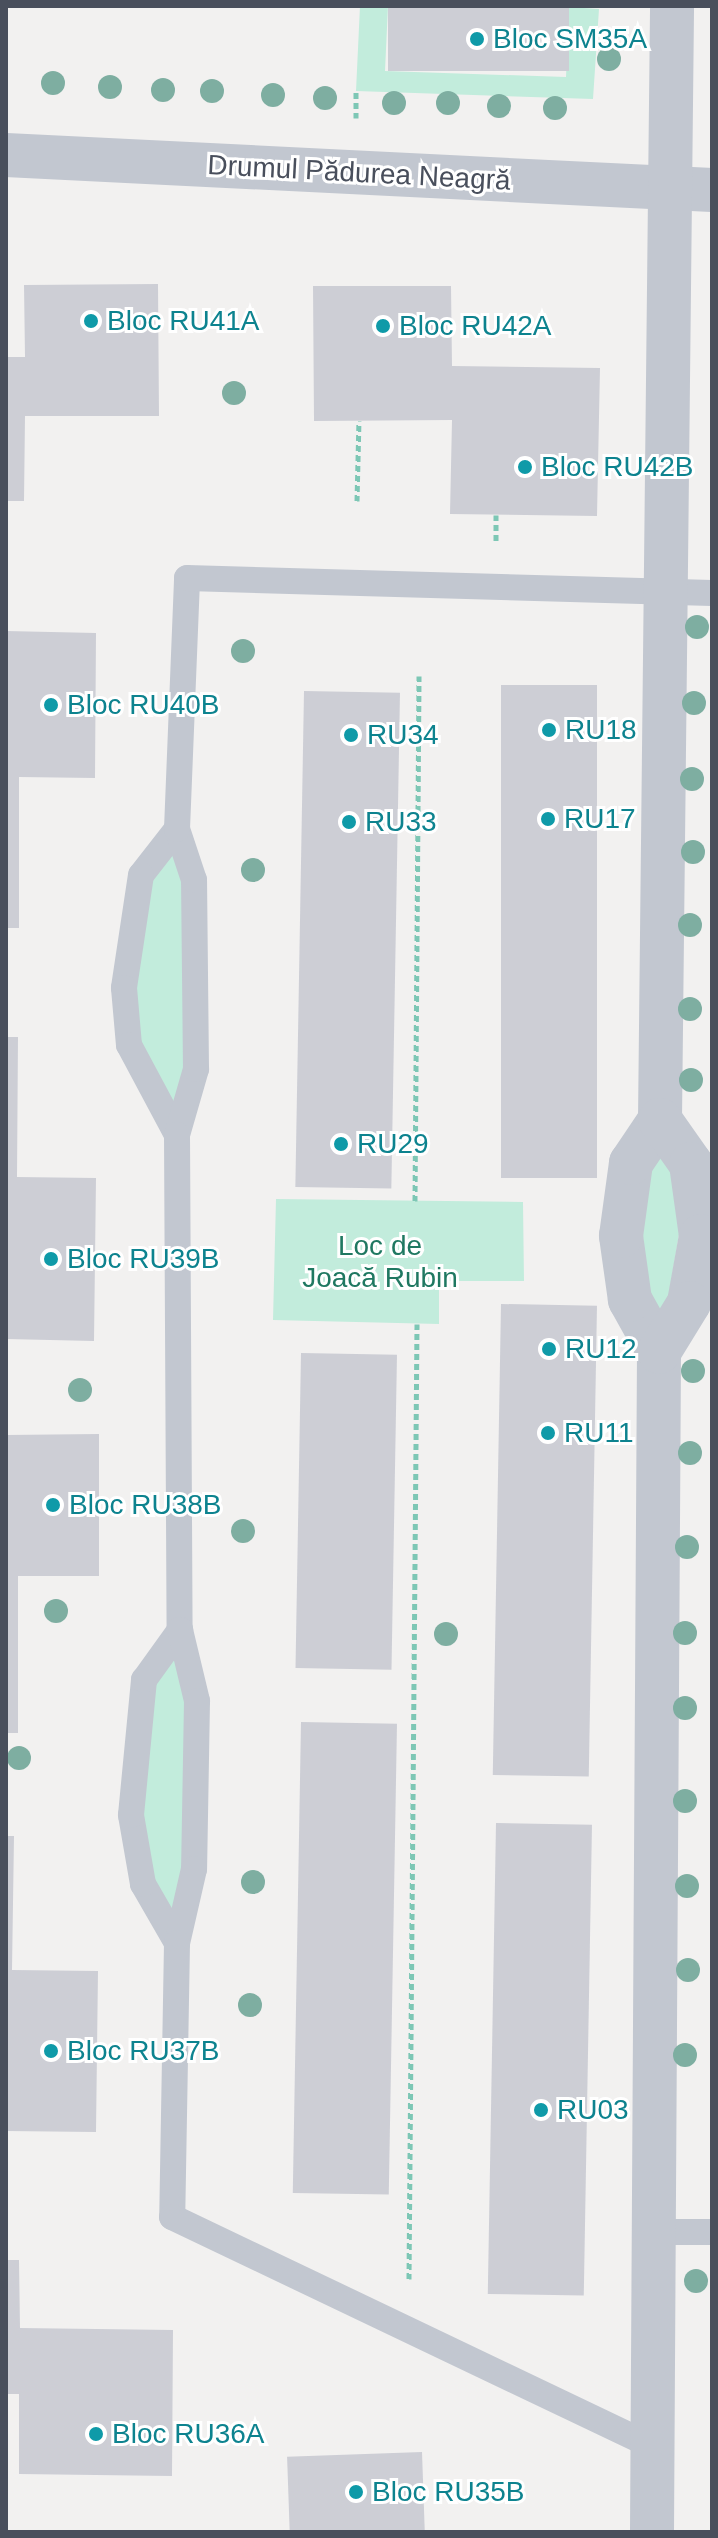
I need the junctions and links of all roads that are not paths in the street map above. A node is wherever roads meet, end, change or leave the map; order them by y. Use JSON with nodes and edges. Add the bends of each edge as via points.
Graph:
{"nodes":[{"id":1,"x":672,"y":6,"type":"edge"},
{"id":2,"x":6,"y":155,"type":"edge"},
{"id":3,"x":667,"y":188,"type":"junction"},
{"id":4,"x":712,"y":190,"type":"edge"},
{"id":5,"x":664,"y":591,"type":"junction"},
{"id":6,"x":712,"y":593,"type":"edge"},
{"id":7,"x":177,"y":829,"type":"junction"},
{"id":8,"x":660,"y":1120,"type":"junction"},
{"id":9,"x":177,"y":1135,"type":"junction"},
{"id":10,"x":659,"y":1352,"type":"junction"},
{"id":11,"x":180,"y":1630,"type":"junction"},
{"id":12,"x":177,"y":1943,"type":"junction"},
{"id":13,"x":653,"y":2232,"type":"junction"},
{"id":14,"x":712,"y":2232,"type":"edge"},
{"id":15,"x":652,"y":2446,"type":"junction"},
{"id":16,"x":652,"y":2532,"type":"edge"}],
"edges":[{"from":1,"to":3,"type":"street"},
{"from":2,"to":3,"type":"street","name":"Drumul Pădurea Neagră"},
{"from":3,"to":4,"type":"street","name":"Drumul Pădurea Neagră"},
{"from":3,"to":5,"type":"street"},
{"from":5,"to":6,"type":"lane"},
{"from":5,"to":7,"type":"lane","via":[[187,578]]},
{"from":5,"to":8,"type":"street"},
{"from":7,"to":9,"type":"lane","via":[[194,880],[196,1053]]},
{"from":7,"to":9,"type":"lane","via":[[141,875],[124,988],[129,1045]]},
{"from":8,"to":10,"type":"street","via":[[631,1163],[621,1236],[630,1300]]},
{"from":8,"to":10,"type":"street","via":[[691,1164],[701,1236],[689,1303]]},
{"from":9,"to":11,"type":"lane"},
{"from":10,"to":13,"type":"street"},
{"from":11,"to":12,"type":"lane","via":[[197,1701],[194,1869]]},
{"from":11,"to":12,"type":"lane","via":[[144,1680],[131,1815],[143,1884]]},
{"from":12,"to":15,"type":"lane","via":[[172,2217]]},
{"from":13,"to":14,"type":"lane"},
{"from":13,"to":15,"type":"street"},
{"from":15,"to":16,"type":"street"}]}
